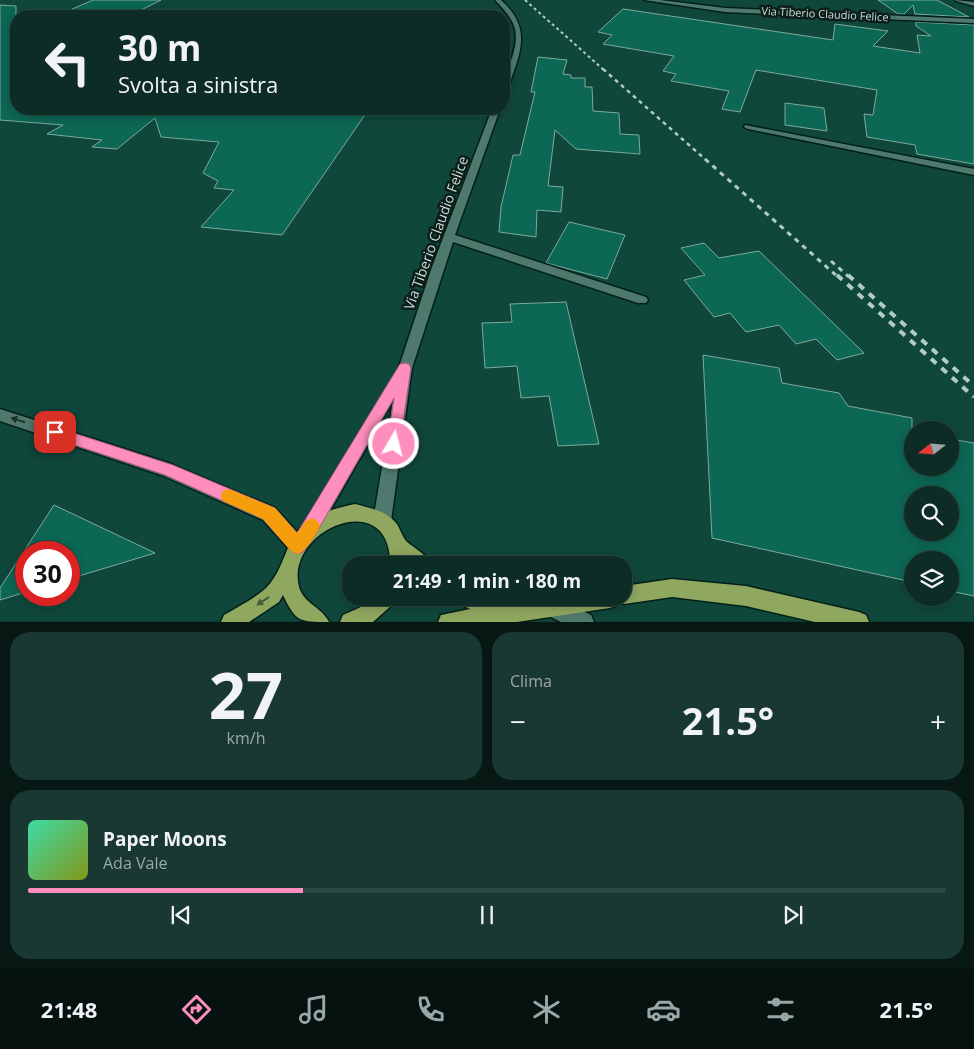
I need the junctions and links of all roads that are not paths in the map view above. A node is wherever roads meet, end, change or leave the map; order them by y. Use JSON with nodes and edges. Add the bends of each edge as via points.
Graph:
{"nodes":[{"id":1,"x":498,"y":0,"type":"edge"},
{"id":2,"x":647,"y":0,"type":"edge"},
{"id":3,"x":958,"y":0,"type":"edge"},
{"id":4,"x":974,"y":4,"type":"edge"},
{"id":5,"x":509,"y":10,"type":"edge"},
{"id":6,"x":510,"y":11,"type":"edge"},
{"id":7,"x":974,"y":21,"type":"edge"},
{"id":8,"x":510,"y":72,"type":"edge"},
{"id":9,"x":494,"y":115,"type":"edge"},
{"id":10,"x":748,"y":127,"type":"dead end"},
{"id":11,"x":974,"y":172,"type":"edge"},
{"id":12,"x":449,"y":237,"type":"junction"},
{"id":13,"x":642,"y":300,"type":"dead end"},
{"id":14,"x":405,"y":368,"type":"junction"},
{"id":15,"x":0,"y":415,"type":"edge"},
{"id":16,"x":382,"y":521,"type":"junction"},
{"id":17,"x":308,"y":532,"type":"junction"},
{"id":18,"x":298,"y":546,"type":"junction"},
{"id":19,"x":399,"y":546,"type":"junction"},
{"id":20,"x":399,"y":556,"type":"edge"},
{"id":21,"x":411,"y":556,"type":"edge"},
{"id":22,"x":288,"y":574,"type":"junction"},
{"id":23,"x":632,"y":594,"type":"edge"},
{"id":24,"x":376,"y":606,"type":"edge"},
{"id":25,"x":485,"y":606,"type":"edge"},
{"id":26,"x":558,"y":606,"type":"edge"},
{"id":27,"x":551,"y":607,"type":"junction"},
{"id":28,"x":501,"y":614,"type":"junction"},
{"id":29,"x":230,"y":622,"type":"edge"},
{"id":30,"x":319,"y":622,"type":"edge"},
{"id":31,"x":350,"y":622,"type":"edge"},
{"id":32,"x":448,"y":622,"type":"edge"},
{"id":33,"x":584,"y":622,"type":"edge"},
{"id":34,"x":859,"y":622,"type":"edge"}],
"edges":[{"from":1,"to":5,"type":"street"},
{"from":2,"to":7,"type":"street","name":"Via Tiberio Claudio Felice","via":[[725,10]]},
{"from":3,"to":4,"type":"street"},
{"from":6,"to":8,"type":"street","via":[[518,23],[520,34],[519,48]]},
{"from":9,"to":12,"type":"street","name":"Via Tiberio Claudio Felice"},
{"from":10,"to":11,"type":"street"},
{"from":12,"to":13,"type":"street"},
{"from":12,"to":14,"type":"street","name":"Via Tiberio Claudio Felice"},
{"from":14,"to":16,"type":"street"},
{"from":14,"to":17,"type":"street"},
{"from":18,"to":15,"type":"street","one_way":true,"via":[[269,514],[168,470]]},
{"from":16,"to":17,"type":"main road","via":[[370,514],[354,512],[330,517]]},
{"from":16,"to":19,"type":"main road","via":[[393,532]]},
{"from":17,"to":18,"type":"main road"},
{"from":18,"to":22,"type":"main road"},
{"from":19,"to":20,"type":"main road"},
{"from":19,"to":21,"type":"main road"},
{"from":22,"to":29,"type":"main road","one_way":true,"via":[[272,595]]},
{"from":22,"to":30,"type":"main road","via":[[292,597],[299,608]]},
{"from":23,"to":34,"type":"main road","via":[[672,588],[746,596]]},
{"from":24,"to":31,"type":"main road"},
{"from":25,"to":28,"type":"main road"},
{"from":26,"to":27,"type":"main road"},
{"from":27,"to":28,"type":"main road"},
{"from":27,"to":33,"type":"street"},
{"from":28,"to":32,"type":"main road"}]}
